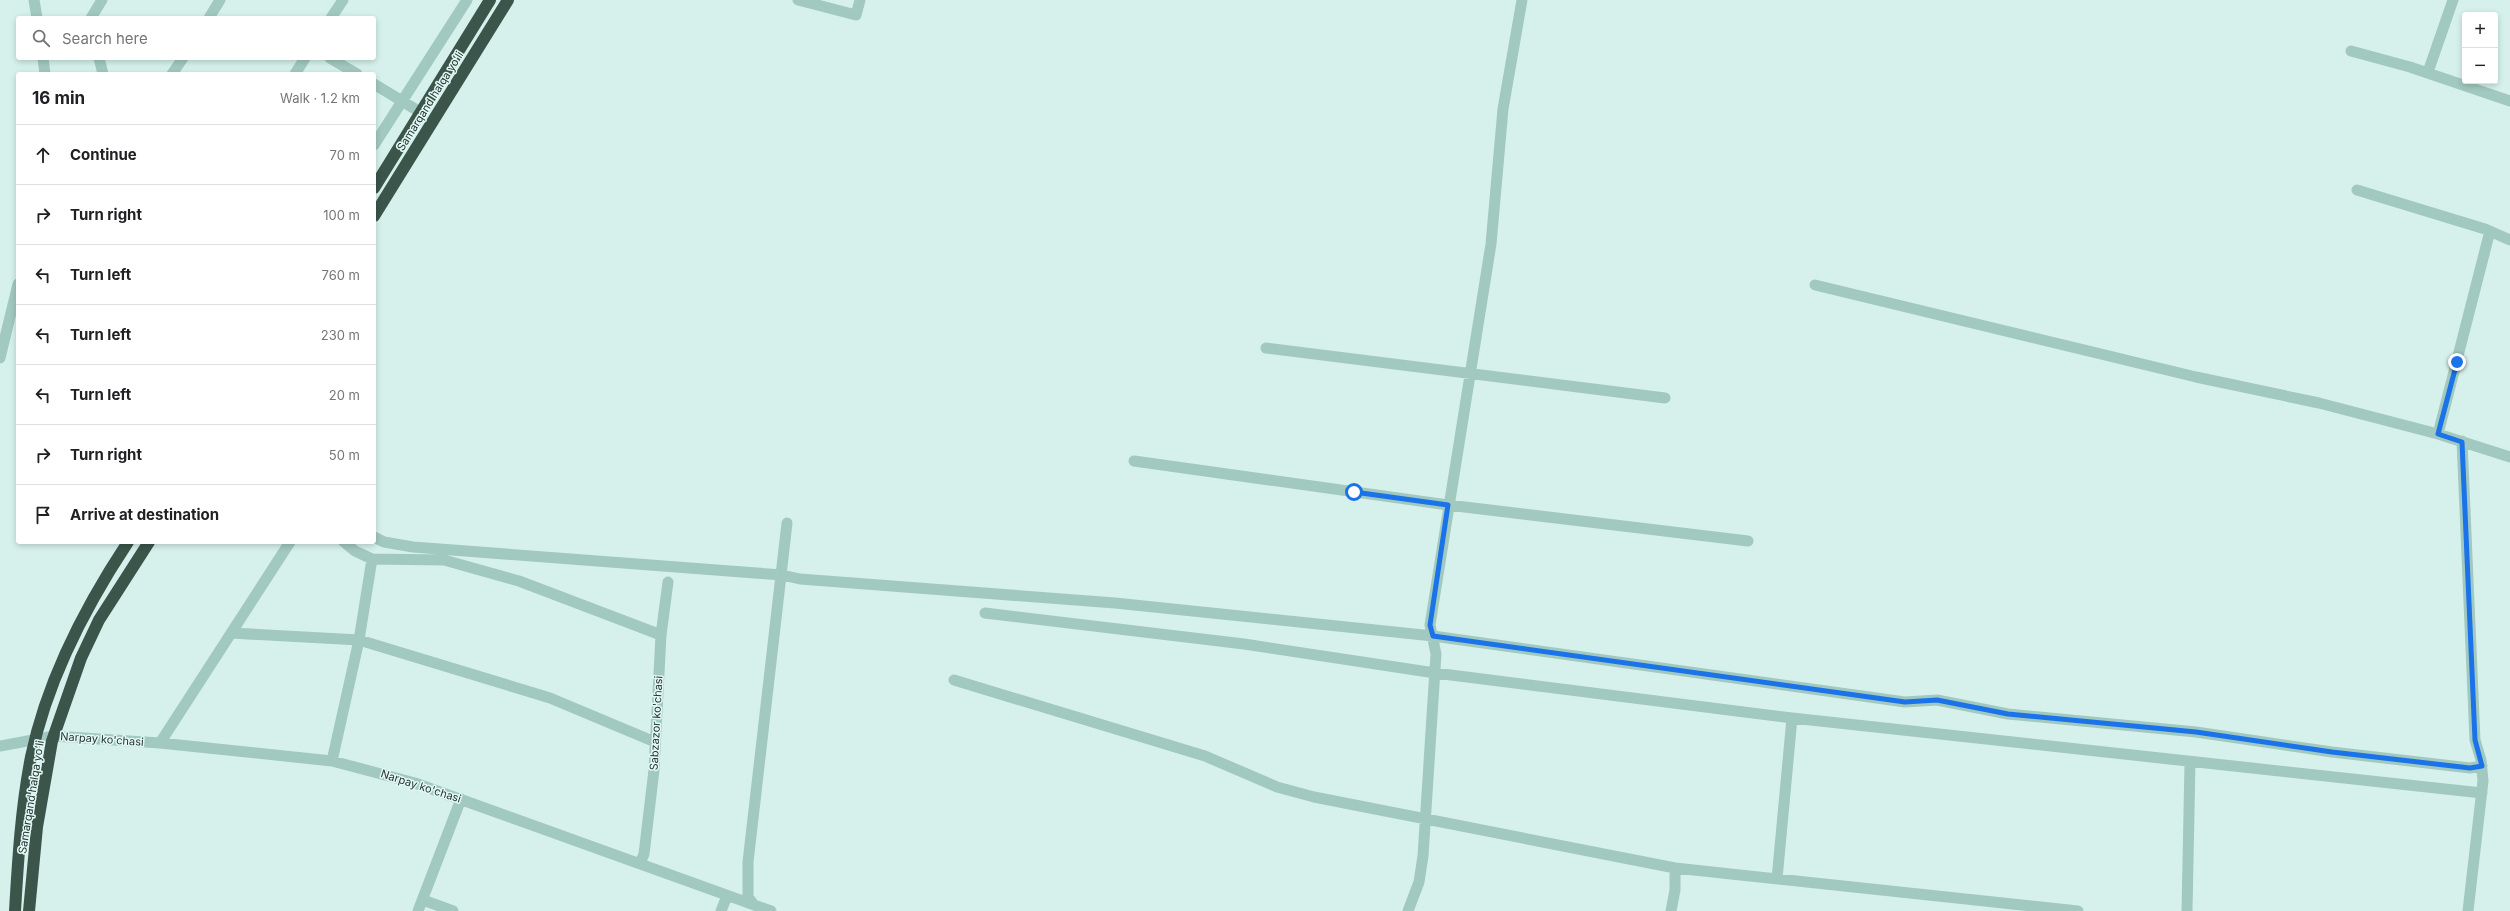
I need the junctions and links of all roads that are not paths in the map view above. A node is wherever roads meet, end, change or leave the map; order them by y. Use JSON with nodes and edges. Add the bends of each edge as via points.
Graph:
{"nodes":[{"id":1,"x":34,"y":0,"type":"edge"},
{"id":2,"x":102,"y":0,"type":"edge"},
{"id":3,"x":220,"y":0,"type":"edge"},
{"id":4,"x":343,"y":0,"type":"edge"},
{"id":5,"x":467,"y":0,"type":"edge"},
{"id":6,"x":490,"y":0,"type":"edge"},
{"id":7,"x":508,"y":0,"type":"edge"},
{"id":8,"x":798,"y":0,"type":"edge"},
{"id":9,"x":860,"y":0,"type":"edge"},
{"id":10,"x":1522,"y":0,"type":"edge"},
{"id":11,"x":2453,"y":0,"type":"edge"},
{"id":12,"x":37,"y":16,"type":"edge"},
{"id":13,"x":92,"y":16,"type":"edge"},
{"id":14,"x":210,"y":16,"type":"edge"},
{"id":15,"x":332,"y":16,"type":"edge"},
{"id":16,"x":2351,"y":51,"type":"dead end"},
{"id":17,"x":43,"y":60,"type":"edge"},
{"id":18,"x":100,"y":60,"type":"edge"},
{"id":19,"x":182,"y":60,"type":"edge"},
{"id":20,"x":304,"y":60,"type":"edge"},
{"id":21,"x":333,"y":60,"type":"edge"},
{"id":22,"x":45,"y":72,"type":"edge"},
{"id":23,"x":102,"y":72,"type":"edge"},
{"id":24,"x":173,"y":72,"type":"edge"},
{"id":25,"x":296,"y":72,"type":"edge"},
{"id":26,"x":354,"y":72,"type":"edge"},
{"id":27,"x":2428,"y":72,"type":"junction"},
{"id":28,"x":376,"y":85,"type":"edge"},
{"id":29,"x":403,"y":101,"type":"junction"},
{"id":30,"x":2510,"y":101,"type":"edge"},
{"id":31,"x":420,"y":112,"type":"junction"},
{"id":32,"x":376,"y":142,"type":"edge"},
{"id":33,"x":376,"y":185,"type":"edge"},
{"id":34,"x":2357,"y":190,"type":"dead end"},
{"id":35,"x":376,"y":213,"type":"edge"},
{"id":36,"x":2490,"y":232,"type":"junction"},
{"id":37,"x":2510,"y":240,"type":"edge"},
{"id":38,"x":1815,"y":285,"type":"dead end"},
{"id":39,"x":16,"y":292,"type":"edge"},
{"id":40,"x":1266,"y":348,"type":"dead end"},
{"id":41,"x":0,"y":358,"type":"edge"},
{"id":42,"x":1470,"y":374,"type":"junction"},
{"id":43,"x":1665,"y":398,"type":"dead end"},
{"id":44,"x":2438,"y":434,"type":"junction"},
{"id":45,"x":2462,"y":442,"type":"junction"},
{"id":46,"x":2510,"y":457,"type":"edge"},
{"id":47,"x":1134,"y":461,"type":"dead end"},
{"id":48,"x":1448,"y":505,"type":"junction"},
{"id":49,"x":787,"y":523,"type":"dead end"},
{"id":50,"x":376,"y":539,"type":"edge"},
{"id":51,"x":1748,"y":541,"type":"dead end"},
{"id":52,"x":127,"y":544,"type":"edge"},
{"id":53,"x":148,"y":544,"type":"edge"},
{"id":54,"x":289,"y":544,"type":"edge"},
{"id":55,"x":346,"y":544,"type":"edge"},
{"id":56,"x":372,"y":559,"type":"junction"},
{"id":57,"x":782,"y":575,"type":"junction"},
{"id":58,"x":668,"y":582,"type":"dead end"},
{"id":59,"x":985,"y":613,"type":"dead end"},
{"id":60,"x":231,"y":633,"type":"junction"},
{"id":61,"x":661,"y":635,"type":"junction"},
{"id":62,"x":1433,"y":636,"type":"junction"},
{"id":63,"x":359,"y":640,"type":"junction"},
{"id":64,"x":1434,"y":673,"type":"junction"},
{"id":65,"x":954,"y":680,"type":"dead end"},
{"id":66,"x":1792,"y":718,"type":"junction"},
{"id":67,"x":54,"y":736,"type":"junction"},
{"id":68,"x":36,"y":741,"type":"junction"},
{"id":69,"x":655,"y":742,"type":"junction"},
{"id":70,"x":160,"y":743,"type":"junction"},
{"id":71,"x":0,"y":746,"type":"edge"},
{"id":72,"x":332,"y":761,"type":"junction"},
{"id":73,"x":2190,"y":762,"type":"junction"},
{"id":74,"x":2482,"y":766,"type":"junction"},
{"id":75,"x":2482,"y":794,"type":"junction"},
{"id":76,"x":460,"y":799,"type":"junction"},
{"id":77,"x":1424,"y":818,"type":"junction"},
{"id":78,"x":640,"y":863,"type":"junction"},
{"id":79,"x":1675,"y":868,"type":"junction"},
{"id":80,"x":1777,"y":879,"type":"junction"},
{"id":81,"x":727,"y":896,"type":"junction"},
{"id":82,"x":423,"y":900,"type":"junction"},
{"id":83,"x":754,"y":905,"type":"junction"},
{"id":84,"x":15,"y":911,"type":"edge"},
{"id":85,"x":29,"y":911,"type":"edge"},
{"id":86,"x":418,"y":911,"type":"edge"},
{"id":87,"x":453,"y":911,"type":"edge"},
{"id":88,"x":721,"y":911,"type":"edge"},
{"id":89,"x":771,"y":911,"type":"edge"},
{"id":90,"x":1408,"y":911,"type":"edge"},
{"id":91,"x":1671,"y":911,"type":"edge"},
{"id":92,"x":2078,"y":911,"type":"edge"},
{"id":93,"x":2187,"y":911,"type":"edge"},
{"id":94,"x":2468,"y":911,"type":"edge"}],
"edges":[{"from":1,"to":12,"type":"street"},
{"from":2,"to":13,"type":"street"},
{"from":3,"to":14,"type":"street"},
{"from":4,"to":15,"type":"street"},
{"from":5,"to":29,"type":"street"},
{"from":6,"to":31,"type":"highway","name":"Samarqand halqa yoʻli"},
{"from":7,"to":35,"type":"highway","name":"Samarqand halqa yoʻli"},
{"from":8,"to":9,"type":"street","via":[[856,15]]},
{"from":10,"to":42,"type":"street","via":[[1503,109],[1492,244]]},
{"from":11,"to":27,"type":"street"},
{"from":16,"to":27,"type":"street"},
{"from":17,"to":22,"type":"street"},
{"from":18,"to":23,"type":"street"},
{"from":19,"to":24,"type":"street"},
{"from":20,"to":25,"type":"street"},
{"from":21,"to":26,"type":"street"},
{"from":27,"to":30,"type":"street"},
{"from":28,"to":29,"type":"street"},
{"from":29,"to":31,"type":"street"},
{"from":29,"to":32,"type":"street"},
{"from":31,"to":33,"type":"highway","name":"Samarqand halqa yoʻli"},
{"from":34,"to":36,"type":"street"},
{"from":36,"to":37,"type":"street"},
{"from":36,"to":44,"type":"street"},
{"from":38,"to":44,"type":"street","via":[[2196,378],[2319,403]]},
{"from":39,"to":41,"type":"street"},
{"from":40,"to":42,"type":"street"},
{"from":42,"to":43,"type":"street"},
{"from":42,"to":48,"type":"street"},
{"from":44,"to":45,"type":"street"},
{"from":45,"to":46,"type":"street"},
{"from":45,"to":74,"type":"street","via":[[2475,740]]},
{"from":47,"to":48,"type":"street"},
{"from":48,"to":51,"type":"street"},
{"from":48,"to":62,"type":"street","via":[[1430,625]]},
{"from":49,"to":57,"type":"street"},
{"from":50,"to":57,"type":"street","via":[[413,547]]},
{"from":52,"to":68,"type":"highway","name":"Samarqand halqa yoʻli","via":[[70,643]]},
{"from":53,"to":67,"type":"highway","name":"Samarqand halqa yoʻli","via":[[99,620],[81,658]]},
{"from":54,"to":60,"type":"street"},
{"from":55,"to":56,"type":"street"},
{"from":56,"to":61,"type":"street","via":[[444,560],[520,581]]},
{"from":56,"to":63,"type":"street"},
{"from":57,"to":62,"type":"street","via":[[800,579],[948,592],[1115,603]]},
{"from":57,"to":83,"type":"street","via":[[778,590],[748,862],[748,896]]},
{"from":58,"to":61,"type":"street","name":"Sabzazor ko'chasi"},
{"from":59,"to":64,"type":"street","via":[[1244,644]]},
{"from":60,"to":63,"type":"street"},
{"from":60,"to":70,"type":"street"},
{"from":61,"to":69,"type":"street","name":"Sabzazor ko'chasi"},
{"from":62,"to":64,"type":"street","via":[[1436,654]]},
{"from":62,"to":74,"type":"street","via":[[1905,702],[1937,700],[2008,714],[2196,732],[2332,752],[2470,768]]},
{"from":63,"to":69,"type":"street","via":[[550,698]]},
{"from":63,"to":72,"type":"street"},
{"from":64,"to":66,"type":"street"},
{"from":64,"to":77,"type":"street"},
{"from":65,"to":77,"type":"street","via":[[1205,756],[1277,787],[1314,797]]},
{"from":66,"to":73,"type":"street"},
{"from":66,"to":80,"type":"street"},
{"from":67,"to":68,"type":"street","name":"Narpay ko'chasi"},
{"from":67,"to":70,"type":"street","name":"Narpay ko'chasi"},
{"from":67,"to":85,"type":"highway","name":"Samarqand halqa yoʻli","via":[[37,827]]},
{"from":68,"to":71,"type":"street","name":"Narpay ko'chasi"},
{"from":68,"to":84,"type":"highway","name":"Samarqand halqa yoʻli","via":[[20,840]]},
{"from":69,"to":78,"type":"street","name":"Sabzazor ko'chasi","via":[[644,854]]},
{"from":70,"to":72,"type":"street","name":"Narpay ko'chasi"},
{"from":72,"to":76,"type":"street","name":"Narpay ko'chasi","via":[[415,783]]},
{"from":73,"to":75,"type":"street"},
{"from":73,"to":93,"type":"street"},
{"from":74,"to":75,"type":"street"},
{"from":75,"to":94,"type":"street"},
{"from":76,"to":78,"type":"street","name":"Narpay ko'chasi"},
{"from":76,"to":82,"type":"street"},
{"from":77,"to":79,"type":"street"},
{"from":77,"to":90,"type":"street","via":[[1419,882]]},
{"from":78,"to":81,"type":"street","name":"Narpay ko'chasi"},
{"from":79,"to":80,"type":"street"},
{"from":79,"to":91,"type":"street","via":[[1675,890]]},
{"from":80,"to":92,"type":"street"},
{"from":81,"to":83,"type":"street","name":"Narpay ko'chasi"},
{"from":81,"to":88,"type":"street"},
{"from":82,"to":86,"type":"street"},
{"from":82,"to":87,"type":"street"},
{"from":83,"to":89,"type":"street","name":"Narpay ko'chasi"}]}
